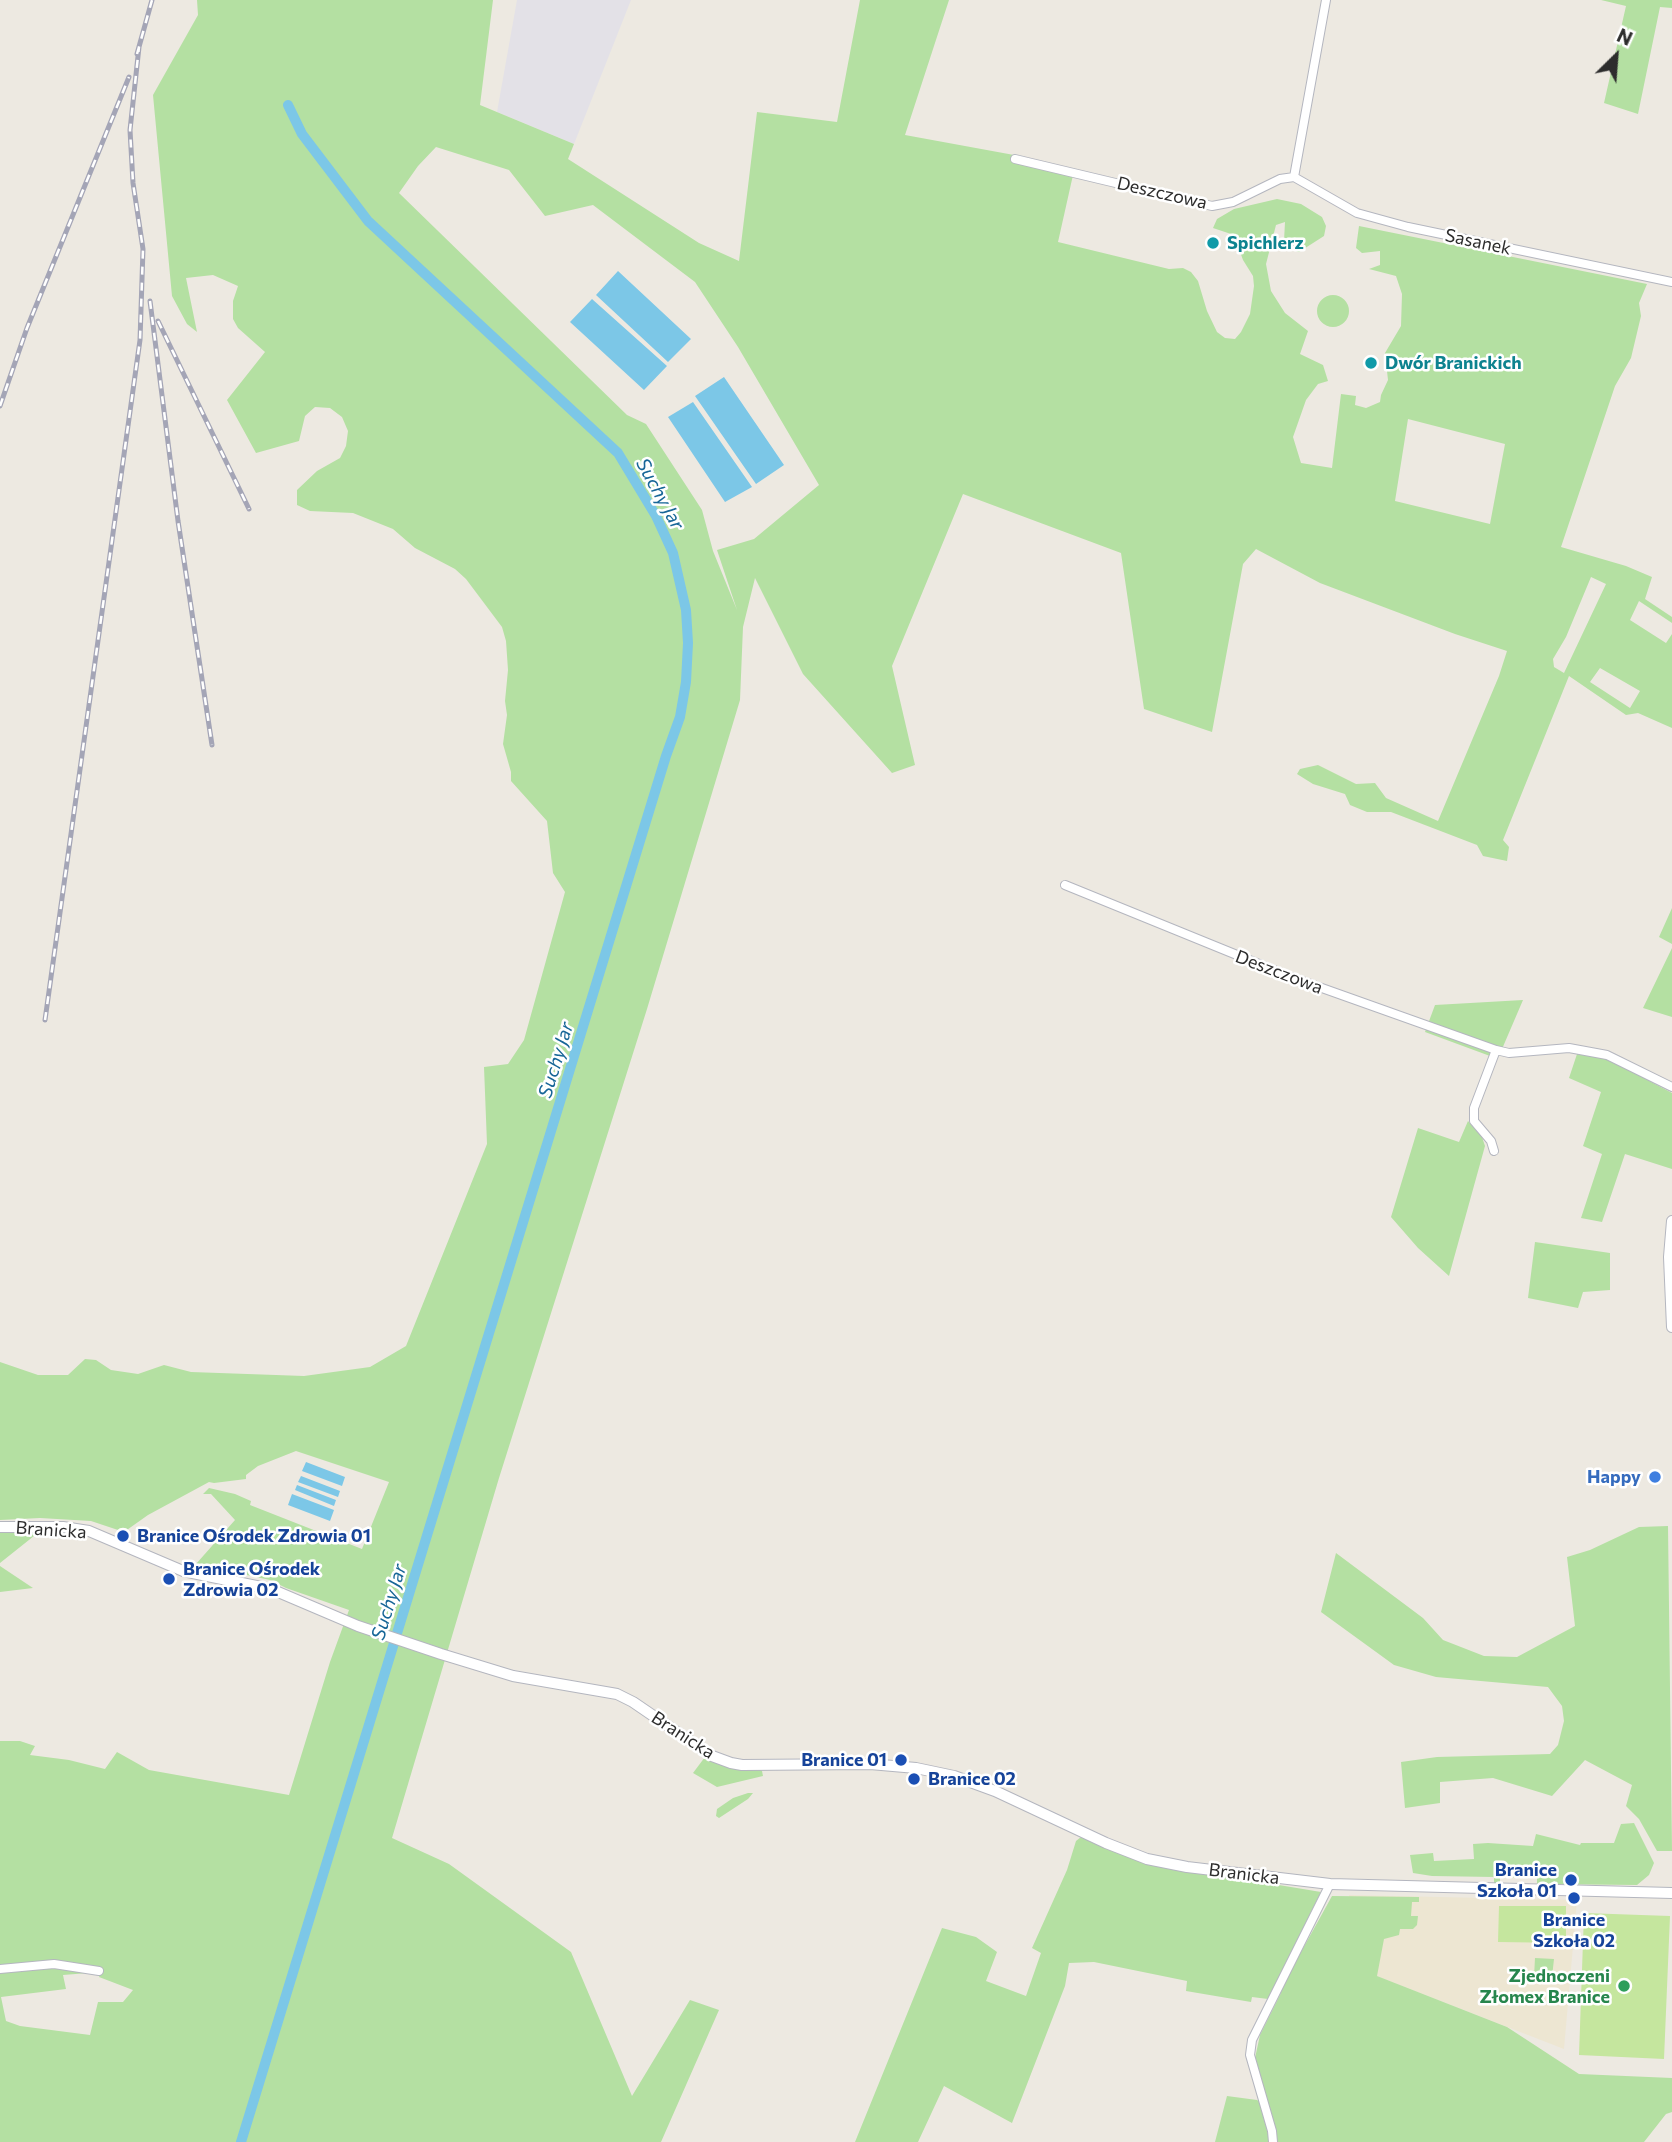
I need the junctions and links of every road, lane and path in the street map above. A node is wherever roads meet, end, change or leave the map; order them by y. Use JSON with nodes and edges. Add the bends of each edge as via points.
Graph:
{"nodes":[{"id":1,"x":1326,"y":0,"type":"edge"},
{"id":2,"x":1015,"y":159,"type":"dead end"},
{"id":3,"x":1294,"y":177,"type":"junction"},
{"id":4,"x":1672,"y":282,"type":"edge"},
{"id":5,"x":1065,"y":885,"type":"dead end"},
{"id":6,"x":1496,"y":1050,"type":"junction"},
{"id":7,"x":1672,"y":1087,"type":"edge"},
{"id":8,"x":1494,"y":1152,"type":"dead end"},
{"id":9,"x":1672,"y":1221,"type":"edge"},
{"id":10,"x":1672,"y":1327,"type":"edge"},
{"id":11,"x":0,"y":1527,"type":"edge"},
{"id":12,"x":1330,"y":1884,"type":"junction"},
{"id":13,"x":1672,"y":1893,"type":"edge"},
{"id":14,"x":0,"y":1969,"type":"edge"},
{"id":15,"x":99,"y":1971,"type":"dead end"},
{"id":16,"x":1273,"y":2142,"type":"edge"}],
"edges":[{"from":1,"to":3,"type":"street"},
{"from":2,"to":3,"type":"street","name":"Deszczowa","via":[[1212,206]]},
{"from":3,"to":4,"type":"street","name":"Sasanek","via":[[1357,213]]},
{"from":5,"to":6,"type":"street","name":"Deszczowa","via":[[1291,977]]},
{"from":6,"to":7,"type":"street","name":"Deszczowa","via":[[1569,1048],[1607,1055]]},
{"from":6,"to":8,"type":"street","via":[[1474,1108],[1474,1121],[1492,1141]]},
{"from":9,"to":10,"type":"street"},
{"from":11,"to":12,"type":"street","name":"Branicka","via":[[89,1531],[183,1571],[271,1589],[358,1626],[432,1650],[513,1675],[617,1694],[712,1756],[731,1763],[870,1764],[943,1773],[1147,1858]]},
{"from":12,"to":13,"type":"street","name":"Branicka"},
{"from":12,"to":16,"type":"street","via":[[1252,2040],[1250,2055]]},
{"from":14,"to":15,"type":"street","via":[[54,1964]]}]}
